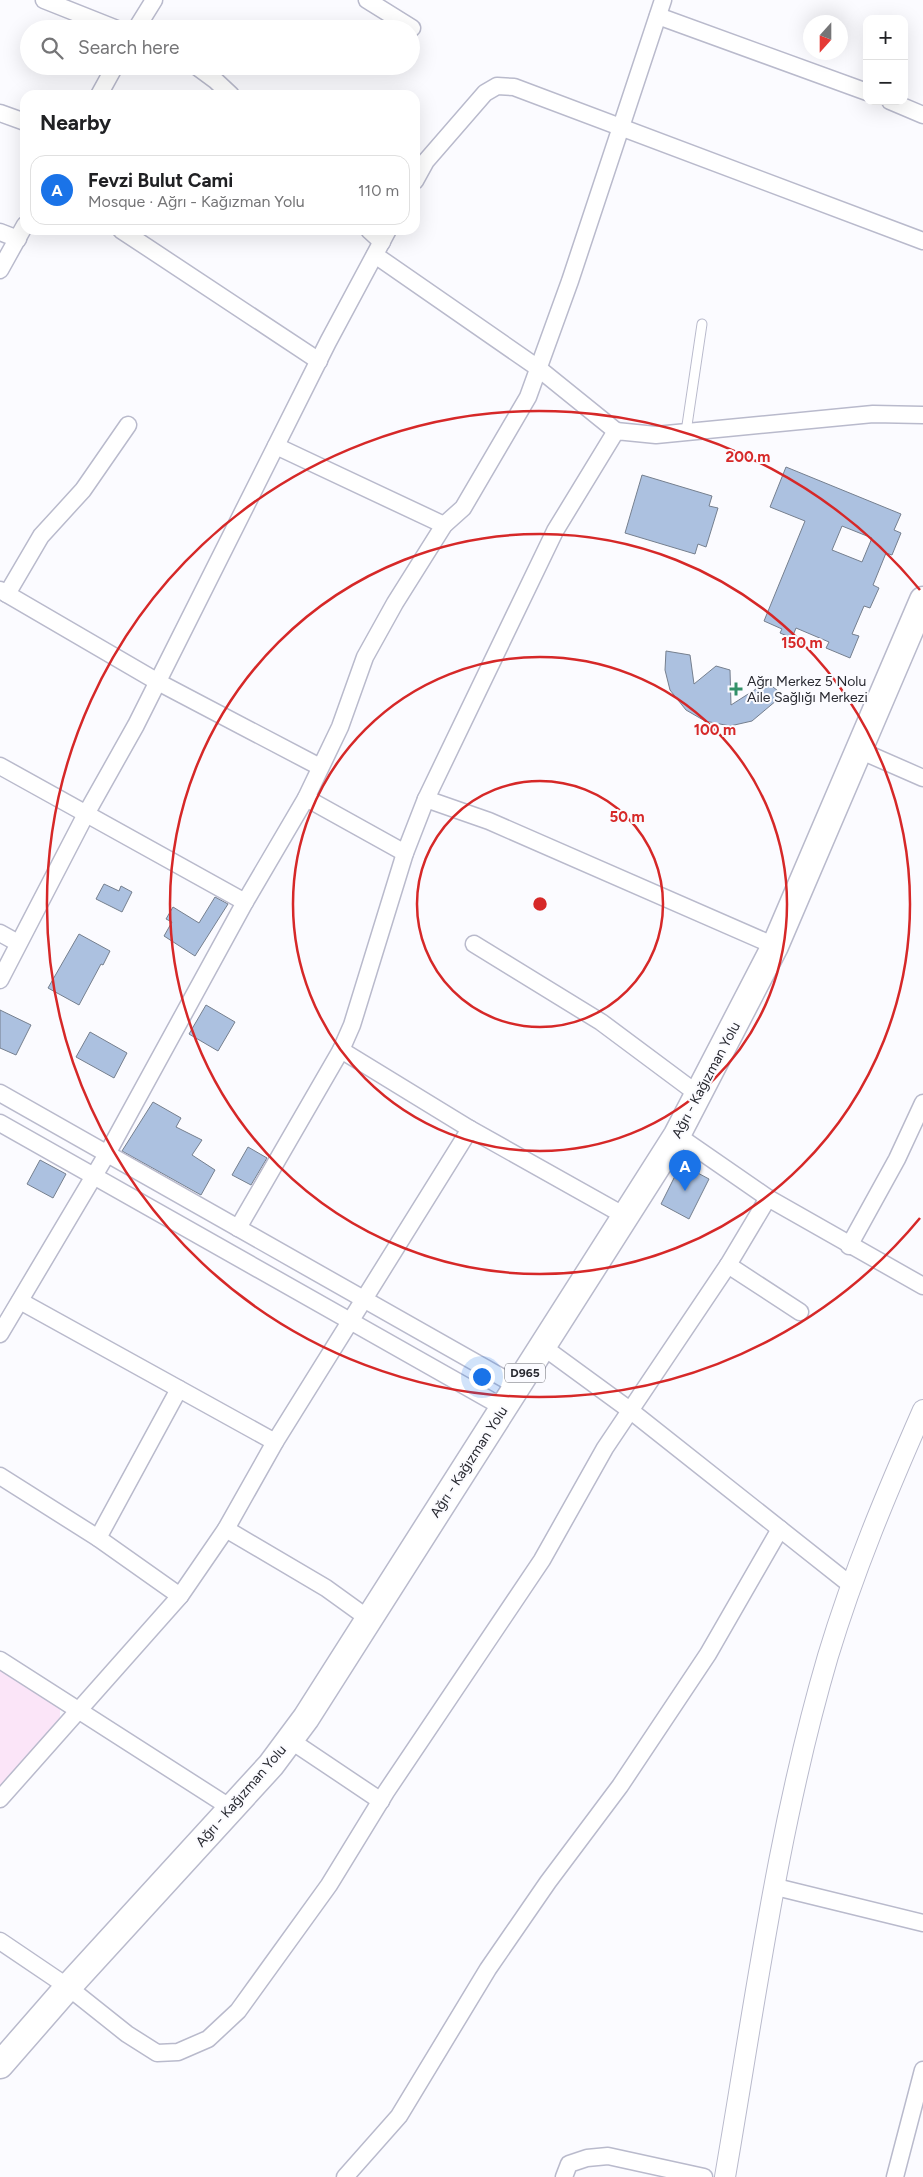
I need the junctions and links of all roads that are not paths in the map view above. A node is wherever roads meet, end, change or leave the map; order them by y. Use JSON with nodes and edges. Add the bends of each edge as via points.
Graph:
{"nodes":[{"id":1,"x":44,"y":0,"type":"edge"},
{"id":2,"x":154,"y":0,"type":"edge"},
{"id":3,"x":366,"y":0,"type":"edge"},
{"id":4,"x":663,"y":0,"type":"edge"},
{"id":5,"x":658,"y":16,"type":"junction"},
{"id":6,"x":94,"y":20,"type":"edge"},
{"id":7,"x":142,"y":20,"type":"edge"},
{"id":8,"x":399,"y":20,"type":"edge"},
{"id":9,"x":110,"y":75,"type":"edge"},
{"id":10,"x":208,"y":75,"type":"edge"},
{"id":11,"x":102,"y":90,"type":"edge"},
{"id":12,"x":226,"y":90,"type":"edge"},
{"id":13,"x":863,"y":91,"type":"edge"},
{"id":14,"x":899,"y":105,"type":"edge"},
{"id":15,"x":0,"y":113,"type":"edge"},
{"id":16,"x":923,"y":115,"type":"edge"},
{"id":17,"x":20,"y":120,"type":"edge"},
{"id":18,"x":620,"y":127,"type":"junction"},
{"id":19,"x":420,"y":172,"type":"edge"},
{"id":20,"x":0,"y":232,"type":"edge"},
{"id":21,"x":20,"y":232,"type":"edge"},
{"id":22,"x":20,"y":234,"type":"edge"},
{"id":23,"x":129,"y":235,"type":"edge"},
{"id":24,"x":923,"y":241,"type":"edge"},
{"id":25,"x":381,"y":242,"type":"edge"},
{"id":26,"x":0,"y":270,"type":"edge"},
{"id":27,"x":702,"y":324,"type":"dead end"},
{"id":28,"x":319,"y":361,"type":"junction"},
{"id":29,"x":538,"y":368,"type":"junction"},
{"id":30,"x":923,"y":415,"type":"edge"},
{"id":31,"x":128,"y":425,"type":"dead end"},
{"id":32,"x":616,"y":431,"type":"junction"},
{"id":33,"x":686,"y":432,"type":"junction"},
{"id":34,"x":276,"y":446,"type":"junction"},
{"id":35,"x":444,"y":524,"type":"junction"},
{"id":36,"x":4,"y":592,"type":"edge"},
{"id":37,"x":923,"y":600,"type":"edge"},
{"id":38,"x":158,"y":682,"type":"junction"},
{"id":39,"x":859,"y":750,"type":"junction"},
{"id":40,"x":0,"y":766,"type":"edge"},
{"id":41,"x":320,"y":767,"type":"junction"},
{"id":42,"x":923,"y":778,"type":"edge"},
{"id":43,"x":306,"y":798,"type":"junction"},
{"id":44,"x":426,"y":798,"type":"junction"},
{"id":45,"x":86,"y":814,"type":"junction"},
{"id":46,"x":405,"y":853,"type":"junction"},
{"id":47,"x":244,"y":902,"type":"junction"},
{"id":48,"x":0,"y":933,"type":"edge"},
{"id":49,"x":18,"y":943,"type":"junction"},
{"id":50,"x":474,"y":944,"type":"dead end"},
{"id":51,"x":775,"y":946,"type":"junction"},
{"id":52,"x":0,"y":980,"type":"edge"},
{"id":53,"x":341,"y":1050,"type":"junction"},
{"id":54,"x":0,"y":1093,"type":"edge"},
{"id":55,"x":699,"y":1094,"type":"junction"},
{"id":56,"x":923,"y":1103,"type":"edge"},
{"id":57,"x":0,"y":1123,"type":"edge"},
{"id":58,"x":470,"y":1129,"type":"junction"},
{"id":59,"x":677,"y":1135,"type":"junction"},
{"id":60,"x":107,"y":1154,"type":"junction"},
{"id":61,"x":94,"y":1176,"type":"junction"},
{"id":62,"x":768,"y":1198,"type":"junction"},
{"id":63,"x":625,"y":1216,"type":"junction"},
{"id":64,"x":238,"y":1228,"type":"junction"},
{"id":65,"x":849,"y":1246,"type":"junction"},
{"id":66,"x":728,"y":1265,"type":"junction"},
{"id":67,"x":923,"y":1286,"type":"edge"},
{"id":68,"x":366,"y":1300,"type":"junction"},
{"id":69,"x":20,"y":1301,"type":"junction"},
{"id":70,"x":800,"y":1312,"type":"dead end"},
{"id":71,"x":351,"y":1321,"type":"junction"},
{"id":72,"x":0,"y":1334,"type":"edge"},
{"id":73,"x":542,"y":1346,"type":"junction"},
{"id":74,"x":179,"y":1389,"type":"junction"},
{"id":75,"x":511,"y":1397,"type":"junction"},
{"id":76,"x":923,"y":1410,"type":"edge"},
{"id":77,"x":632,"y":1411,"type":"junction"},
{"id":78,"x":275,"y":1442,"type":"junction"},
{"id":79,"x":0,"y":1476,"type":"edge"},
{"id":80,"x":226,"y":1529,"type":"junction"},
{"id":81,"x":780,"y":1530,"type":"junction"},
{"id":82,"x":98,"y":1538,"type":"junction"},
{"id":83,"x":852,"y":1586,"type":"junction"},
{"id":84,"x":180,"y":1596,"type":"junction"},
{"id":85,"x":369,"y":1619,"type":"junction"},
{"id":86,"x":0,"y":1660,"type":"edge"},
{"id":87,"x":79,"y":1711,"type":"junction"},
{"id":88,"x":290,"y":1740,"type":"junction"},
{"id":89,"x":0,"y":1799,"type":"edge"},
{"id":90,"x":381,"y":1801,"type":"junction"},
{"id":91,"x":231,"y":1808,"type":"junction"},
{"id":92,"x":776,"y":1887,"type":"junction"},
{"id":93,"x":923,"y":1923,"type":"edge"},
{"id":94,"x":0,"y":1941,"type":"edge"},
{"id":95,"x":68,"y":1987,"type":"junction"},
{"id":96,"x":0,"y":2065,"type":"edge"},
{"id":97,"x":923,"y":2071,"type":"edge"},
{"id":98,"x":345,"y":2177,"type":"edge"},
{"id":99,"x":564,"y":2177,"type":"edge"},
{"id":100,"x":704,"y":2177,"type":"edge"},
{"id":101,"x":725,"y":2177,"type":"edge"},
{"id":102,"x":895,"y":2177,"type":"edge"}],
"edges":[{"from":1,"to":6,"type":"street"},
{"from":2,"to":7,"type":"street"},
{"from":3,"to":8,"type":"street"},
{"from":4,"to":5,"type":"street"},
{"from":5,"to":13,"type":"street"},
{"from":5,"to":18,"type":"street"},
{"from":9,"to":11,"type":"street"},
{"from":10,"to":12,"type":"street"},
{"from":14,"to":16,"type":"street"},
{"from":15,"to":17,"type":"street"},
{"from":18,"to":19,"type":"street","via":[[514,87],[496,86],[485,93],[456,124]]},
{"from":18,"to":24,"type":"street"},
{"from":18,"to":29,"type":"street"},
{"from":20,"to":21,"type":"street"},
{"from":22,"to":26,"type":"street"},
{"from":23,"to":28,"type":"street"},
{"from":25,"to":28,"type":"street"},
{"from":25,"to":29,"type":"street"},
{"from":27,"to":33,"type":"lane"},
{"from":28,"to":34,"type":"street"},
{"from":29,"to":32,"type":"street"},
{"from":29,"to":35,"type":"street","via":[[528,397],[463,508]]},
{"from":30,"to":33,"type":"street","via":[[873,414]]},
{"from":31,"to":36,"type":"street","via":[[83,490],[41,536]]},
{"from":32,"to":33,"type":"street","via":[[656,435]]},
{"from":32,"to":44,"type":"street","via":[[555,531]]},
{"from":34,"to":35,"type":"street"},
{"from":34,"to":38,"type":"street"},
{"from":35,"to":41,"type":"street","via":[[365,658],[340,727]]},
{"from":36,"to":38,"type":"street"},
{"from":37,"to":39,"type":"main road","name":"Ağrı - Kağızman Yolu","number":"D965"},
{"from":38,"to":41,"type":"street"},
{"from":38,"to":45,"type":"street"},
{"from":39,"to":42,"type":"street"},
{"from":39,"to":51,"type":"main road","name":"Ağrı - Kağızman Yolu","number":"D965"},
{"from":40,"to":45,"type":"street"},
{"from":41,"to":43,"type":"street"},
{"from":43,"to":46,"type":"street"},
{"from":43,"to":47,"type":"street"},
{"from":44,"to":46,"type":"street"},
{"from":44,"to":51,"type":"street","via":[[489,821]]},
{"from":45,"to":47,"type":"street"},
{"from":45,"to":49,"type":"street"},
{"from":46,"to":53,"type":"street","via":[[352,1025]]},
{"from":47,"to":60,"type":"street"},
{"from":48,"to":49,"type":"street"},
{"from":49,"to":52,"type":"street"},
{"from":50,"to":55,"type":"street","via":[[601,1022]]},
{"from":51,"to":55,"type":"main road","name":"Ağrı - Kağızman Yolu","number":"D965"},
{"from":53,"to":58,"type":"street"},
{"from":53,"to":64,"type":"street"},
{"from":54,"to":60,"type":"street"},
{"from":55,"to":59,"type":"main road","name":"Ağrı - Kağızman Yolu","number":"D965"},
{"from":56,"to":65,"type":"street"},
{"from":57,"to":61,"type":"street"},
{"from":58,"to":63,"type":"street"},
{"from":58,"to":68,"type":"street"},
{"from":59,"to":62,"type":"street"},
{"from":59,"to":63,"type":"main road","name":"Ağrı - Kağızman Yolu","number":"D965"},
{"from":60,"to":61,"type":"street"},
{"from":60,"to":64,"type":"street"},
{"from":61,"to":69,"type":"street"},
{"from":61,"to":71,"type":"street"},
{"from":62,"to":65,"type":"street"},
{"from":62,"to":66,"type":"street"},
{"from":63,"to":73,"type":"main road","name":"Ağrı - Kağızman Yolu","number":"D965"},
{"from":64,"to":68,"type":"street"},
{"from":65,"to":67,"type":"street"},
{"from":66,"to":70,"type":"street"},
{"from":66,"to":77,"type":"street","via":[[655,1371]]},
{"from":68,"to":71,"type":"street"},
{"from":68,"to":75,"type":"street"},
{"from":69,"to":72,"type":"street"},
{"from":69,"to":74,"type":"street"},
{"from":71,"to":75,"type":"street"},
{"from":71,"to":78,"type":"street"},
{"from":73,"to":75,"type":"main road","name":"Ağrı - Kağızman Yolu","number":"D965"},
{"from":73,"to":77,"type":"street"},
{"from":74,"to":78,"type":"street"},
{"from":74,"to":82,"type":"street"},
{"from":75,"to":85,"type":"main road","name":"Ağrı - Kağızman Yolu","number":"D965"},
{"from":76,"to":83,"type":"street","via":[[873,1524]]},
{"from":77,"to":81,"type":"street"},
{"from":77,"to":90,"type":"street","via":[[605,1448],[542,1560]]},
{"from":78,"to":80,"type":"street"},
{"from":79,"to":82,"type":"street"},
{"from":80,"to":84,"type":"street"},
{"from":80,"to":85,"type":"street","via":[[326,1588]]},
{"from":81,"to":83,"type":"street"},
{"from":81,"to":98,"type":"street","via":[[708,1654],[620,1786],[488,1969],[399,2116]]},
{"from":82,"to":84,"type":"street"},
{"from":83,"to":92,"type":"street","via":[[828,1657],[798,1774]]},
{"from":84,"to":87,"type":"street"},
{"from":85,"to":88,"type":"main road","name":"Ağrı - Kağızman Yolu","number":"D965"},
{"from":86,"to":87,"type":"street"},
{"from":87,"to":89,"type":"street"},
{"from":87,"to":91,"type":"street"},
{"from":88,"to":90,"type":"street"},
{"from":88,"to":91,"type":"main road","name":"Ağrı - Kağızman Yolu","number":"D965"},
{"from":90,"to":95,"type":"street","via":[[329,1885],[238,2011],[208,2039],[178,2052],[157,2053],[127,2034]]},
{"from":91,"to":95,"type":"main road","name":"Ağrı - Kağızman Yolu","number":"D965"},
{"from":92,"to":93,"type":"street"},
{"from":92,"to":101,"type":"street"},
{"from":94,"to":95,"type":"street"},
{"from":95,"to":96,"type":"main road","name":"Ağrı - Kağızman Yolu","number":"D965"},
{"from":97,"to":102,"type":"street"},
{"from":99,"to":100,"type":"street","via":[[569,2164],[608,2156]]}]}
